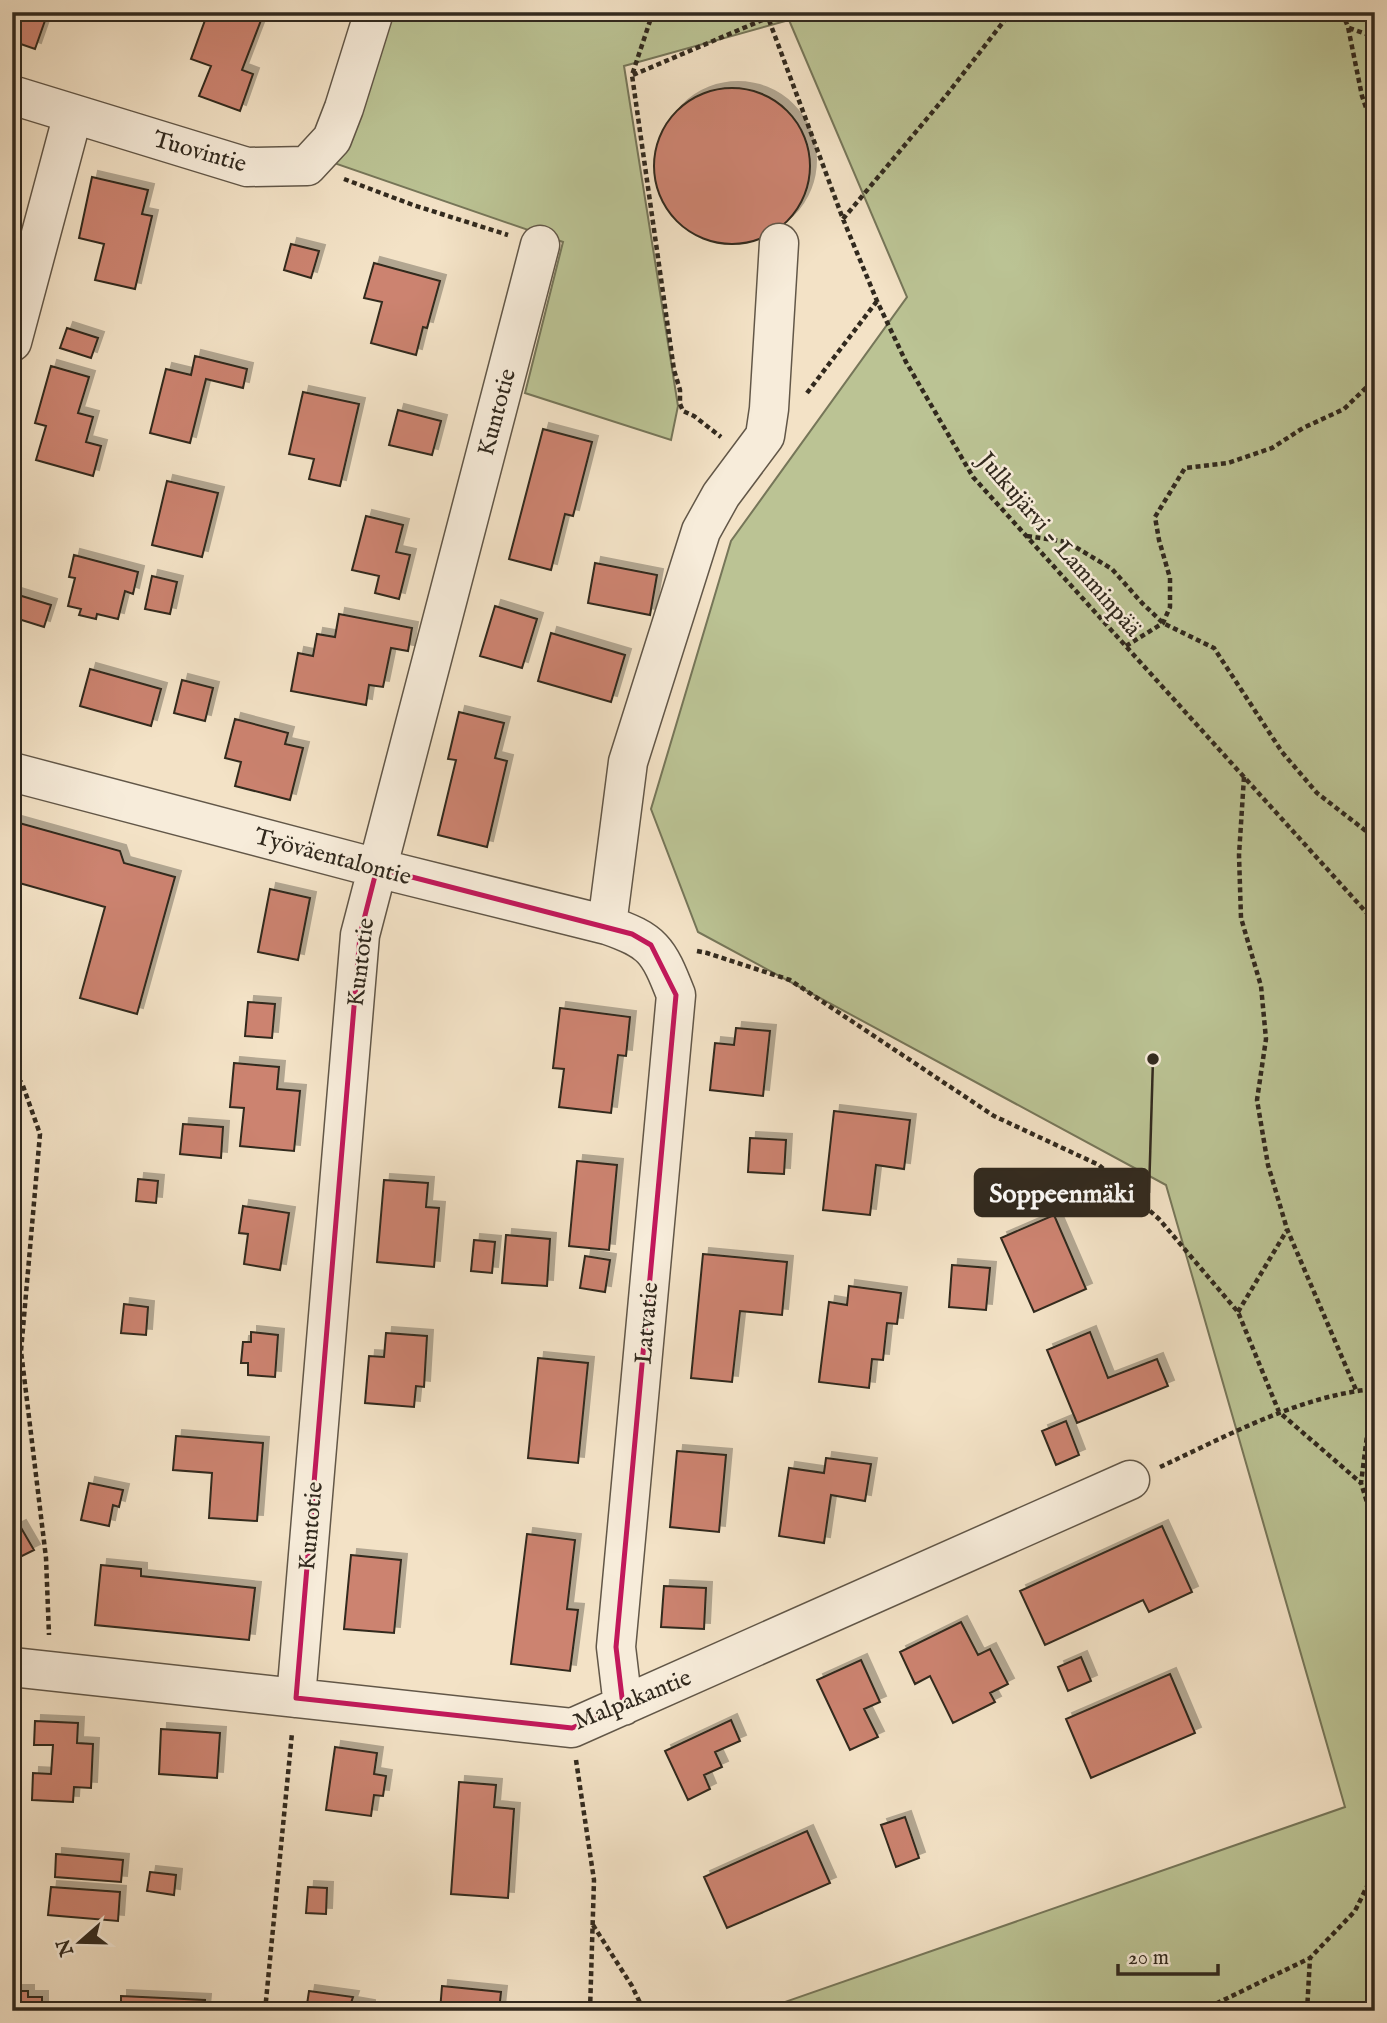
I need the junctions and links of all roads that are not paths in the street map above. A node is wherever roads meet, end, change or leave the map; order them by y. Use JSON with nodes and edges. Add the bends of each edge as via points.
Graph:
{"nodes":[{"id":1,"x":374,"y":12,"type":"edge"},
{"id":2,"x":12,"y":95,"type":"edge"},
{"id":3,"x":73,"y":114,"type":"junction"},
{"id":4,"x":779,"y":243,"type":"dead end"},
{"id":5,"x":540,"y":245,"type":"road end"},
{"id":6,"x":12,"y":342,"type":"edge"},
{"id":7,"x":12,"y":772,"type":"edge"},
{"id":8,"x":377,"y":868,"type":"junction"},
{"id":9,"x":607,"y":925,"type":"junction"},
{"id":10,"x":651,"y":945,"type":"joint"},
{"id":11,"x":1130,"y":1480,"type":"road end"},
{"id":12,"x":12,"y":1667,"type":"edge"},
{"id":13,"x":296,"y":1698,"type":"junction"},
{"id":14,"x":624,"y":1706,"type":"junction"}],
"edges":[{"from":1,"to":3,"type":"street","name":"Tuovintie","via":[[332,139],[307,166],[247,167]]},
{"from":2,"to":3,"type":"street","name":"Tuovintie"},
{"from":3,"to":6,"type":"street"},
{"from":4,"to":9,"type":"street","via":[[765,436],[721,495],[701,531],[628,762]]},
{"from":5,"to":8,"type":"street","name":"Kuntotie"},
{"from":7,"to":8,"type":"street","name":"Työväentalontie"},
{"from":8,"to":9,"type":"street","name":"Työväentalontie"},
{"from":8,"to":13,"type":"street","name":"Kuntotie","via":[[360,934]]},
{"from":9,"to":10,"type":"street","name":"Työväentalontie"},
{"from":10,"to":14,"type":"street","name":"Latvatie","via":[[676,995],[616,1647]]},
{"from":11,"to":14,"type":"street","name":"Malpakantie"},
{"from":12,"to":13,"type":"street","name":"Malpakantie"},
{"from":13,"to":14,"type":"street","name":"Malpakantie","via":[[572,1728]]}]}
